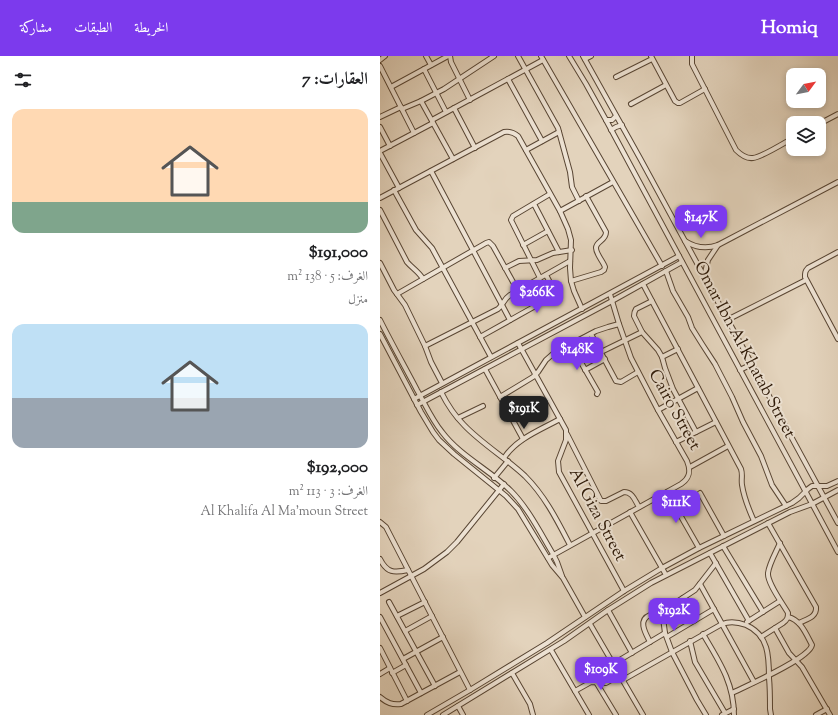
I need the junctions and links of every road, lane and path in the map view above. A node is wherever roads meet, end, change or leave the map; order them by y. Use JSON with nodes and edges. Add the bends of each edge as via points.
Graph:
{"nodes":[{"id":1,"x":385,"y":56,"type":"edge"},
{"id":2,"x":426,"y":56,"type":"edge"},
{"id":3,"x":449,"y":56,"type":"edge"},
{"id":4,"x":494,"y":56,"type":"edge"},
{"id":5,"x":518,"y":56,"type":"edge"},
{"id":6,"x":569,"y":56,"type":"edge"},
{"id":7,"x":591,"y":56,"type":"edge"},
{"id":8,"x":692,"y":56,"type":"edge"},
{"id":9,"x":585,"y":57,"type":"edge"},
{"id":10,"x":652,"y":57,"type":"edge"},
{"id":11,"x":542,"y":58,"type":"edge"},
{"id":12,"x":380,"y":60,"type":"edge"},
{"id":13,"x":431,"y":65,"type":"junction"},
{"id":14,"x":380,"y":66,"type":"edge"},
{"id":15,"x":424,"y":69,"type":"junction"},
{"id":16,"x":526,"y":69,"type":"junction"},
{"id":17,"x":616,"y":77,"type":"dead end"},
{"id":18,"x":460,"y":79,"type":"junction"},
{"id":19,"x":508,"y":79,"type":"junction"},
{"id":20,"x":666,"y":85,"type":"junction"},
{"id":21,"x":391,"y":87,"type":"junction"},
{"id":22,"x":705,"y":89,"type":"junction"},
{"id":23,"x":436,"y":94,"type":"junction"},
{"id":24,"x":470,"y":100,"type":"junction"},
{"id":25,"x":421,"y":101,"type":"junction"},
{"id":26,"x":631,"y":104,"type":"dead end"},
{"id":27,"x":401,"y":108,"type":"junction"},
{"id":28,"x":454,"y":108,"type":"junction"},
{"id":29,"x":446,"y":112,"type":"junction"},
{"id":30,"x":838,"y":114,"type":"edge"},
{"id":31,"x":380,"y":116,"type":"edge"},
{"id":32,"x":616,"y":116,"type":"junction"},
{"id":33,"x":606,"y":120,"type":"junction"},
{"id":34,"x":826,"y":120,"type":"edge"},
{"id":35,"x":433,"y":122,"type":"junction"},
{"id":36,"x":622,"y":125,"type":"junction"},
{"id":37,"x":380,"y":127,"type":"edge"},
{"id":38,"x":611,"y":130,"type":"junction"},
{"id":39,"x":559,"y":132,"type":"junction"},
{"id":40,"x":414,"y":133,"type":"junction"},
{"id":41,"x":542,"y":141,"type":"junction"},
{"id":42,"x":786,"y":142,"type":"edge"},
{"id":43,"x":390,"y":146,"type":"junction"},
{"id":44,"x":475,"y":148,"type":"junction"},
{"id":45,"x":526,"y":150,"type":"junction"},
{"id":46,"x":380,"y":152,"type":"edge"},
{"id":47,"x":453,"y":159,"type":"junction"},
{"id":48,"x":431,"y":171,"type":"junction"},
{"id":49,"x":613,"y":182,"type":"junction"},
{"id":50,"x":838,"y":182,"type":"edge"},
{"id":51,"x":399,"y":188,"type":"junction"},
{"id":52,"x":394,"y":190,"type":"junction"},
{"id":53,"x":550,"y":194,"type":"junction"},
{"id":54,"x":586,"y":196,"type":"junction"},
{"id":55,"x":380,"y":198,"type":"edge"},
{"id":56,"x":579,"y":201,"type":"junction"},
{"id":57,"x":534,"y":204,"type":"junction"},
{"id":58,"x":380,"y":210,"type":"edge"},
{"id":59,"x":560,"y":211,"type":"junction"},
{"id":60,"x":548,"y":231,"type":"junction"},
{"id":61,"x":684,"y":240,"type":"junction"},
{"id":62,"x":523,"y":245,"type":"junction"},
{"id":63,"x":718,"y":245,"type":"junction"},
{"id":64,"x":473,"y":250,"type":"junction"},
{"id":65,"x":572,"y":250,"type":"junction"},
{"id":66,"x":559,"y":252,"type":"junction"},
{"id":67,"x":838,"y":252,"type":"edge"},
{"id":68,"x":679,"y":256,"type":"junction"},
{"id":69,"x":531,"y":261,"type":"junction"},
{"id":70,"x":570,"y":261,"type":"junction"},
{"id":71,"x":682,"y":262,"type":"junction"},
{"id":72,"x":662,"y":266,"type":"junction"},
{"id":73,"x":381,"y":267,"type":"edge"},
{"id":74,"x":442,"y":268,"type":"junction"},
{"id":75,"x":505,"y":268,"type":"junction"},
{"id":76,"x":666,"y":271,"type":"junction"},
{"id":77,"x":546,"y":275,"type":"junction"},
{"id":78,"x":540,"y":278,"type":"junction"},
{"id":79,"x":704,"y":278,"type":"junction"},
{"id":80,"x":423,"y":279,"type":"junction"},
{"id":81,"x":806,"y":280,"type":"junction"},
{"id":82,"x":571,"y":281,"type":"junction"},
{"id":83,"x":644,"y":284,"type":"junction"},
{"id":84,"x":518,"y":291,"type":"junction"},
{"id":85,"x":397,"y":294,"type":"junction"},
{"id":86,"x":610,"y":294,"type":"junction"},
{"id":87,"x":612,"y":301,"type":"junction"},
{"id":88,"x":652,"y":301,"type":"junction"},
{"id":89,"x":502,"y":305,"type":"junction"},
{"id":90,"x":582,"y":308,"type":"junction"},
{"id":91,"x":380,"y":320,"type":"edge"},
{"id":92,"x":510,"y":320,"type":"junction"},
{"id":93,"x":727,"y":320,"type":"junction"},
{"id":94,"x":472,"y":322,"type":"junction"},
{"id":95,"x":619,"y":324,"type":"junction"},
{"id":96,"x":642,"y":332,"type":"junction"},
{"id":97,"x":380,"y":334,"type":"edge"},
{"id":98,"x":591,"y":334,"type":"junction"},
{"id":99,"x":480,"y":337,"type":"junction"},
{"id":100,"x":838,"y":339,"type":"edge"},
{"id":101,"x":625,"y":341,"type":"junction"},
{"id":102,"x":518,"y":343,"type":"junction"},
{"id":103,"x":571,"y":345,"type":"junction"},
{"id":104,"x":425,"y":346,"type":"junction"},
{"id":105,"x":678,"y":349,"type":"junction"},
{"id":106,"x":521,"y":350,"type":"junction"},
{"id":107,"x":601,"y":352,"type":"junction"},
{"id":108,"x":492,"y":357,"type":"junction"},
{"id":109,"x":662,"y":357,"type":"junction"},
{"id":110,"x":604,"y":359,"type":"junction"},
{"id":111,"x":752,"y":364,"type":"junction"},
{"id":112,"x":485,"y":369,"type":"junction"},
{"id":113,"x":585,"y":370,"type":"junction"},
{"id":114,"x":740,"y":370,"type":"junction"},
{"id":115,"x":638,"y":372,"type":"junction"},
{"id":116,"x":536,"y":375,"type":"junction"},
{"id":117,"x":442,"y":383,"type":"junction"},
{"id":118,"x":698,"y":388,"type":"junction"},
{"id":119,"x":441,"y":392,"type":"junction"},
{"id":120,"x":597,"y":394,"type":"dead end"},
{"id":121,"x":420,"y":396,"type":"junction"},
{"id":122,"x":500,"y":397,"type":"junction"},
{"id":123,"x":414,"y":399,"type":"junction"},
{"id":124,"x":678,"y":399,"type":"junction"},
{"id":125,"x":423,"y":402,"type":"junction"},
{"id":126,"x":417,"y":405,"type":"junction"},
{"id":127,"x":483,"y":406,"type":"dead end"},
{"id":128,"x":658,"y":410,"type":"junction"},
{"id":129,"x":458,"y":418,"type":"junction"},
{"id":130,"x":560,"y":419,"type":"junction"},
{"id":131,"x":716,"y":422,"type":"junction"},
{"id":132,"x":696,"y":432,"type":"junction"},
{"id":133,"x":566,"y":433,"type":"junction"},
{"id":134,"x":523,"y":439,"type":"junction"},
{"id":135,"x":676,"y":442,"type":"junction"},
{"id":136,"x":728,"y":446,"type":"junction"},
{"id":137,"x":504,"y":458,"type":"junction"},
{"id":138,"x":508,"y":462,"type":"junction"},
{"id":139,"x":690,"y":467,"type":"junction"},
{"id":140,"x":494,"y":478,"type":"junction"},
{"id":141,"x":838,"y":481,"type":"edge"},
{"id":142,"x":504,"y":484,"type":"junction"},
{"id":143,"x":817,"y":485,"type":"junction"},
{"id":144,"x":499,"y":490,"type":"junction"},
{"id":145,"x":838,"y":490,"type":"edge"},
{"id":146,"x":667,"y":492,"type":"junction"},
{"id":147,"x":806,"y":492,"type":"junction"},
{"id":148,"x":700,"y":493,"type":"dead end"},
{"id":149,"x":824,"y":498,"type":"junction"},
{"id":150,"x":812,"y":504,"type":"junction"},
{"id":151,"x":788,"y":505,"type":"junction"},
{"id":152,"x":639,"y":507,"type":"junction"},
{"id":153,"x":793,"y":510,"type":"junction"},
{"id":154,"x":630,"y":512,"type":"junction"},
{"id":155,"x":754,"y":521,"type":"junction"},
{"id":156,"x":380,"y":522,"type":"edge"},
{"id":157,"x":768,"y":523,"type":"junction"},
{"id":158,"x":838,"y":523,"type":"edge"},
{"id":159,"x":592,"y":533,"type":"junction"},
{"id":160,"x":724,"y":536,"type":"junction"},
{"id":161,"x":780,"y":543,"type":"junction"},
{"id":162,"x":570,"y":545,"type":"junction"},
{"id":163,"x":723,"y":546,"type":"junction"},
{"id":164,"x":698,"y":548,"type":"junction"},
{"id":165,"x":838,"y":552,"type":"edge"},
{"id":166,"x":710,"y":553,"type":"junction"},
{"id":167,"x":553,"y":554,"type":"junction"},
{"id":168,"x":548,"y":558,"type":"junction"},
{"id":169,"x":380,"y":559,"type":"edge"},
{"id":170,"x":716,"y":563,"type":"junction"},
{"id":171,"x":662,"y":568,"type":"junction"},
{"id":172,"x":408,"y":570,"type":"junction"},
{"id":173,"x":666,"y":575,"type":"junction"},
{"id":174,"x":411,"y":576,"type":"junction"},
{"id":175,"x":563,"y":578,"type":"junction"},
{"id":176,"x":700,"y":584,"type":"junction"},
{"id":177,"x":624,"y":591,"type":"junction"},
{"id":178,"x":380,"y":593,"type":"edge"},
{"id":179,"x":683,"y":598,"type":"junction"},
{"id":180,"x":780,"y":600,"type":"junction"},
{"id":181,"x":389,"y":602,"type":"dead end"},
{"id":182,"x":425,"y":602,"type":"junction"},
{"id":183,"x":714,"y":609,"type":"junction"},
{"id":184,"x":608,"y":610,"type":"junction"},
{"id":185,"x":763,"y":612,"type":"junction"},
{"id":186,"x":664,"y":613,"type":"junction"},
{"id":187,"x":397,"y":616,"type":"junction"},
{"id":188,"x":432,"y":616,"type":"junction"},
{"id":189,"x":585,"y":616,"type":"junction"},
{"id":190,"x":380,"y":617,"type":"edge"},
{"id":191,"x":788,"y":617,"type":"junction"},
{"id":192,"x":695,"y":620,"type":"junction"},
{"id":193,"x":749,"y":621,"type":"junction"},
{"id":194,"x":799,"y":623,"type":"junction"},
{"id":195,"x":382,"y":624,"type":"edge"},
{"id":196,"x":590,"y":624,"type":"junction"},
{"id":197,"x":722,"y":624,"type":"junction"},
{"id":198,"x":744,"y":624,"type":"junction"},
{"id":199,"x":775,"y":628,"type":"junction"},
{"id":200,"x":405,"y":631,"type":"junction"},
{"id":201,"x":703,"y":634,"type":"junction"},
{"id":202,"x":666,"y":635,"type":"junction"},
{"id":203,"x":443,"y":637,"type":"junction"},
{"id":204,"x":761,"y":637,"type":"junction"},
{"id":205,"x":650,"y":642,"type":"junction"},
{"id":206,"x":690,"y":642,"type":"junction"},
{"id":207,"x":380,"y":648,"type":"edge"},
{"id":208,"x":551,"y":650,"type":"junction"},
{"id":209,"x":416,"y":652,"type":"junction"},
{"id":210,"x":672,"y":652,"type":"junction"},
{"id":211,"x":632,"y":653,"type":"junction"},
{"id":212,"x":403,"y":660,"type":"junction"},
{"id":213,"x":796,"y":661,"type":"junction"},
{"id":214,"x":613,"y":664,"type":"junction"},
{"id":215,"x":406,"y":665,"type":"junction"},
{"id":216,"x":390,"y":668,"type":"junction"},
{"id":217,"x":460,"y":672,"type":"junction"},
{"id":218,"x":392,"y":673,"type":"junction"},
{"id":219,"x":512,"y":673,"type":"junction"},
{"id":220,"x":380,"y":674,"type":"edge"},
{"id":221,"x":769,"y":675,"type":"junction"},
{"id":222,"x":620,"y":676,"type":"junction"},
{"id":223,"x":622,"y":680,"type":"junction"},
{"id":224,"x":596,"y":682,"type":"junction"},
{"id":225,"x":754,"y":682,"type":"junction"},
{"id":226,"x":435,"y":686,"type":"junction"},
{"id":227,"x":477,"y":686,"type":"junction"},
{"id":228,"x":470,"y":690,"type":"junction"},
{"id":229,"x":481,"y":692,"type":"junction"},
{"id":230,"x":575,"y":692,"type":"junction"},
{"id":231,"x":421,"y":693,"type":"junction"},
{"id":232,"x":732,"y":693,"type":"junction"},
{"id":233,"x":380,"y":697,"type":"edge"},
{"id":234,"x":407,"y":701,"type":"junction"},
{"id":235,"x":458,"y":706,"type":"junction"},
{"id":236,"x":734,"y":709,"type":"junction"},
{"id":237,"x":826,"y":709,"type":"junction"},
{"id":238,"x":724,"y":714,"type":"edge"},
{"id":239,"x":427,"y":715,"type":"edge"},
{"id":240,"x":443,"y":715,"type":"edge"},
{"id":241,"x":463,"y":715,"type":"edge"},
{"id":242,"x":533,"y":715,"type":"edge"},
{"id":243,"x":589,"y":715,"type":"edge"},
{"id":244,"x":616,"y":715,"type":"edge"},
{"id":245,"x":643,"y":715,"type":"edge"},
{"id":246,"x":706,"y":715,"type":"edge"},
{"id":247,"x":734,"y":715,"type":"edge"},
{"id":248,"x":771,"y":715,"type":"edge"},
{"id":249,"x":816,"y":715,"type":"edge"},
{"id":250,"x":830,"y":715,"type":"edge"}],
"edges":[{"from":1,"to":12,"type":"street"},
{"from":2,"to":13,"type":"street"},
{"from":3,"to":13,"type":"street"},
{"from":3,"to":18,"type":"street"},
{"from":4,"to":18,"type":"street"},
{"from":5,"to":16,"type":"street"},
{"from":6,"to":33,"type":"street","name":"Omar Ibn Al Khatab Street"},
{"from":7,"to":9,"type":"street"},
{"from":8,"to":22,"type":"street","via":[[692,64]]},
{"from":9,"to":32,"type":"street","name":"Omar Ibn Al Khatab Street"},
{"from":10,"to":17,"type":"street"},
{"from":10,"to":20,"type":"street"},
{"from":11,"to":16,"type":"street"},
{"from":11,"to":49,"type":"street"},
{"from":13,"to":15,"type":"street"},
{"from":14,"to":21,"type":"street"},
{"from":15,"to":21,"type":"street"},
{"from":15,"to":23,"type":"street"},
{"from":16,"to":19,"type":"street"},
{"from":16,"to":39,"type":"street"},
{"from":18,"to":23,"type":"street"},
{"from":18,"to":24,"type":"street"},
{"from":19,"to":24,"type":"street"},
{"from":19,"to":41,"type":"street"},
{"from":20,"to":22,"type":"street","via":[[678,103]]},
{"from":20,"to":26,"type":"street"},
{"from":21,"to":27,"type":"street"},
{"from":22,"to":42,"type":"street","via":[[736,150],[744,157],[758,157]]},
{"from":23,"to":25,"type":"street"},
{"from":23,"to":29,"type":"street"},
{"from":24,"to":28,"type":"street"},
{"from":25,"to":27,"type":"street"},
{"from":25,"to":35,"type":"street"},
{"from":27,"to":31,"type":"street"},
{"from":27,"to":40,"type":"street"},
{"from":28,"to":29,"type":"street"},
{"from":28,"to":44,"type":"street"},
{"from":29,"to":35,"type":"street"},
{"from":30,"to":34,"type":"street"},
{"from":32,"to":33,"type":"street","via":[[612,120]]},
{"from":32,"to":36,"type":"street","name":"Omar Ibn Al Khatab Street"},
{"from":33,"to":38,"type":"street","name":"Omar Ibn Al Khatab Street"},
{"from":35,"to":40,"type":"street"},
{"from":35,"to":47,"type":"street"},
{"from":36,"to":38,"type":"street"},
{"from":36,"to":61,"type":"street","name":"Omar Ibn Al Khatab Street"},
{"from":37,"to":43,"type":"street"},
{"from":38,"to":68,"type":"street","name":"Omar Ibn Al Khatab Street"},
{"from":39,"to":41,"type":"street"},
{"from":39,"to":56,"type":"street","via":[[572,187]]},
{"from":40,"to":43,"type":"street"},
{"from":41,"to":45,"type":"street"},
{"from":43,"to":46,"type":"street"},
{"from":44,"to":45,"type":"street","via":[[508,131],[518,136]]},
{"from":44,"to":47,"type":"street"},
{"from":45,"to":53,"type":"street"},
{"from":46,"to":51,"type":"street"},
{"from":47,"to":48,"type":"street"},
{"from":48,"to":51,"type":"street"},
{"from":48,"to":64,"type":"street"},
{"from":49,"to":54,"type":"street"},
{"from":49,"to":72,"type":"street"},
{"from":50,"to":63,"type":"street"},
{"from":51,"to":52,"type":"street"},
{"from":52,"to":55,"type":"street"},
{"from":52,"to":74,"type":"street","via":[[416,230],[432,248]]},
{"from":53,"to":57,"type":"street"},
{"from":53,"to":59,"type":"street"},
{"from":54,"to":56,"type":"street"},
{"from":54,"to":82,"type":"street","via":[[606,232],[596,246],[605,267],[601,272]]},
{"from":56,"to":59,"type":"street"},
{"from":57,"to":60,"type":"street"},
{"from":57,"to":62,"type":"street","via":[[511,218]]},
{"from":58,"to":80,"type":"street","via":[[407,262]]},
{"from":59,"to":65,"type":"street","via":[[570,234]]},
{"from":60,"to":62,"type":"street"},
{"from":60,"to":66,"type":"street"},
{"from":61,"to":63,"type":"street","via":[[698,247]]},
{"from":61,"to":79,"type":"street","name":"Omar Ibn Al Khatab Street"},
{"from":62,"to":69,"type":"street"},
{"from":63,"to":79,"type":"street","via":[[708,260]]},
{"from":64,"to":74,"type":"street"},
{"from":64,"to":75,"type":"street","via":[[486,242],[491,244]]},
{"from":64,"to":89,"type":"street"},
{"from":65,"to":66,"type":"street"},
{"from":65,"to":70,"type":"street"},
{"from":66,"to":69,"type":"street"},
{"from":67,"to":81,"type":"street","via":[[808,268],[805,272]]},
{"from":68,"to":71,"type":"street","name":"Omar Ibn Al Khatab Street"},
{"from":68,"to":72,"type":"street"},
{"from":69,"to":75,"type":"street","via":[[519,261]]},
{"from":69,"to":78,"type":"street"},
{"from":70,"to":77,"type":"street"},
{"from":70,"to":82,"type":"street"},
{"from":71,"to":76,"type":"street"},
{"from":71,"to":114,"type":"street","name":"Omar Ibn Al Khatab Street"},
{"from":72,"to":86,"type":"street"},
{"from":73,"to":85,"type":"street"},
{"from":74,"to":80,"type":"street"},
{"from":74,"to":94,"type":"street"},
{"from":75,"to":84,"type":"street"},
{"from":76,"to":83,"type":"street"},
{"from":76,"to":151,"type":"street","via":[[692,328],[732,397],[772,485]]},
{"from":77,"to":78,"type":"street"},
{"from":77,"to":92,"type":"street","via":[[555,295]]},
{"from":78,"to":84,"type":"street"},
{"from":79,"to":93,"type":"street","name":"Omar Ibn Al Khatab Street"},
{"from":80,"to":85,"type":"street"},
{"from":81,"to":93,"type":"street"},
{"from":81,"to":100,"type":"street"},
{"from":82,"to":90,"type":"street"},
{"from":83,"to":87,"type":"street"},
{"from":83,"to":88,"type":"street"},
{"from":84,"to":89,"type":"street","via":[[506,298]]},
{"from":85,"to":104,"type":"street","via":[[406,305]]},
{"from":86,"to":87,"type":"street","name":"Cairo Street"},
{"from":86,"to":90,"type":"street"},
{"from":87,"to":95,"type":"street","name":"Cairo Street"},
{"from":87,"to":106,"type":"street"},
{"from":88,"to":96,"type":"street","via":[[634,311]]},
{"from":88,"to":105,"type":"street"},
{"from":89,"to":92,"type":"street"},
{"from":89,"to":94,"type":"street"},
{"from":90,"to":102,"type":"street"},
{"from":91,"to":121,"type":"street"},
{"from":92,"to":99,"type":"street"},
{"from":93,"to":111,"type":"street","name":"Omar Ibn Al Khatab Street"},
{"from":94,"to":99,"type":"street"},
{"from":94,"to":104,"type":"street"},
{"from":95,"to":98,"type":"street"},
{"from":95,"to":101,"type":"street","name":"Cairo Street"},
{"from":96,"to":101,"type":"street"},
{"from":96,"to":109,"type":"street"},
{"from":97,"to":123,"type":"street"},
{"from":98,"to":103,"type":"street"},
{"from":98,"to":107,"type":"street"},
{"from":99,"to":108,"type":"street"},
{"from":101,"to":107,"type":"street"},
{"from":101,"to":115,"type":"street","name":"Cairo Street"},
{"from":102,"to":106,"type":"street"},
{"from":102,"to":108,"type":"street"},
{"from":103,"to":113,"type":"street"},
{"from":103,"to":116,"type":"street","via":[[550,356]]},
{"from":104,"to":117,"type":"street"},
{"from":105,"to":109,"type":"street"},
{"from":105,"to":118,"type":"street"},
{"from":106,"to":112,"type":"street"},
{"from":106,"to":116,"type":"street"},
{"from":107,"to":110,"type":"street"},
{"from":108,"to":117,"type":"street"},
{"from":109,"to":124,"type":"street"},
{"from":110,"to":113,"type":"street"},
{"from":110,"to":115,"type":"street","via":[[619,382]]},
{"from":111,"to":114,"type":"street"},
{"from":111,"to":143,"type":"street","name":"Omar Ibn Al Khatab Street"},
{"from":112,"to":119,"type":"street"},
{"from":112,"to":122,"type":"street"},
{"from":113,"to":120,"type":"street"},
{"from":114,"to":147,"type":"street","name":"Omar Ibn Al Khatab Street"},
{"from":115,"to":128,"type":"street","name":"Cairo Street"},
{"from":116,"to":122,"type":"street"},
{"from":116,"to":130,"type":"street"},
{"from":117,"to":121,"type":"street"},
{"from":118,"to":124,"type":"street"},
{"from":118,"to":131,"type":"street"},
{"from":119,"to":125,"type":"street"},
{"from":119,"to":129,"type":"street"},
{"from":121,"to":123,"type":"street"},
{"from":121,"to":125,"type":"street"},
{"from":122,"to":134,"type":"street"},
{"from":123,"to":126,"type":"street"},
{"from":124,"to":128,"type":"street"},
{"from":124,"to":132,"type":"street"},
{"from":125,"to":126,"type":"street"},
{"from":125,"to":140,"type":"street","via":[[449,441]]},
{"from":126,"to":144,"type":"street","via":[[433,432],[447,447]]},
{"from":127,"to":129,"type":"street"},
{"from":128,"to":135,"type":"street","name":"Cairo Street"},
{"from":129,"to":137,"type":"street","via":[[471,432]]},
{"from":130,"to":133,"type":"street"},
{"from":130,"to":134,"type":"street"},
{"from":131,"to":132,"type":"street"},
{"from":131,"to":136,"type":"street"},
{"from":132,"to":135,"type":"street"},
{"from":133,"to":152,"type":"street","via":[[601,501],[627,491]]},
{"from":133,"to":159,"type":"street","name":"Al Giza Street","via":[[558,461],[558,472]]},
{"from":134,"to":137,"type":"street"},
{"from":135,"to":139,"type":"street","name":"Cairo Street"},
{"from":136,"to":139,"type":"street"},
{"from":136,"to":155,"type":"street","via":[[742,472],[743,491]]},
{"from":137,"to":138,"type":"street"},
{"from":138,"to":140,"type":"street"},
{"from":138,"to":162,"type":"street","via":[[539,492]]},
{"from":139,"to":146,"type":"street","name":"Cairo Street","via":[[685,481]]},
{"from":140,"to":142,"type":"street"},
{"from":141,"to":143,"type":"street","via":[[827,486]]},
{"from":142,"to":144,"type":"street"},
{"from":142,"to":167,"type":"street","via":[[525,508]]},
{"from":143,"to":147,"type":"street"},
{"from":143,"to":149,"type":"street","name":"Omar Ibn Al Khatab Street"},
{"from":144,"to":168,"type":"street","via":[[518,509]]},
{"from":144,"to":174,"type":"street","via":[[447,552],[424,570]]},
{"from":145,"to":149,"type":"street"},
{"from":146,"to":152,"type":"street","name":"Cairo Street"},
{"from":146,"to":164,"type":"street"},
{"from":147,"to":150,"type":"street","name":"Omar Ibn Al Khatab Street"},
{"from":147,"to":151,"type":"street"},
{"from":148,"to":160,"type":"street"},
{"from":149,"to":150,"type":"street"},
{"from":149,"to":158,"type":"street","name":"Omar Ibn Al Khatab Street"},
{"from":150,"to":153,"type":"street"},
{"from":150,"to":165,"type":"street","name":"Omar Ibn Al Khatab Street"},
{"from":151,"to":153,"type":"street"},
{"from":151,"to":155,"type":"street"},
{"from":152,"to":154,"type":"street","name":"Cairo Street"},
{"from":153,"to":157,"type":"street"},
{"from":154,"to":159,"type":"street","name":"Cairo Street"},
{"from":154,"to":171,"type":"street"},
{"from":155,"to":160,"type":"street"},
{"from":156,"to":172,"type":"street","via":[[386,527]]},
{"from":157,"to":161,"type":"street"},
{"from":157,"to":163,"type":"street"},
{"from":159,"to":162,"type":"street","name":"Cairo Street"},
{"from":159,"to":177,"type":"street","name":"Al Giza Street"},
{"from":160,"to":164,"type":"street"},
{"from":161,"to":180,"type":"street","via":[[768,576]]},
{"from":161,"to":194,"type":"street","via":[[816,607],[814,615]]},
{"from":162,"to":167,"type":"street","name":"Cairo Street"},
{"from":163,"to":166,"type":"street"},
{"from":163,"to":185,"type":"street"},
{"from":164,"to":171,"type":"street"},
{"from":166,"to":170,"type":"street"},
{"from":166,"to":173,"type":"street"},
{"from":167,"to":168,"type":"street","name":"Cairo Street"},
{"from":167,"to":175,"type":"street"},
{"from":168,"to":175,"type":"street"},
{"from":169,"to":172,"type":"street","via":[[390,570]]},
{"from":170,"to":176,"type":"street"},
{"from":170,"to":193,"type":"street"},
{"from":171,"to":173,"type":"street"},
{"from":171,"to":177,"type":"street"},
{"from":172,"to":174,"type":"street"},
{"from":173,"to":184,"type":"street"},
{"from":174,"to":178,"type":"street"},
{"from":174,"to":182,"type":"street"},
{"from":175,"to":189,"type":"street"},
{"from":176,"to":179,"type":"street"},
{"from":176,"to":183,"type":"street"},
{"from":177,"to":189,"type":"street"},
{"from":179,"to":186,"type":"street"},
{"from":179,"to":192,"type":"street"},
{"from":180,"to":185,"type":"street"},
{"from":180,"to":191,"type":"street"},
{"from":181,"to":187,"type":"street"},
{"from":182,"to":187,"type":"street"},
{"from":182,"to":188,"type":"street"},
{"from":183,"to":192,"type":"street"},
{"from":183,"to":197,"type":"street"},
{"from":184,"to":196,"type":"street"},
{"from":184,"to":211,"type":"street"},
{"from":185,"to":193,"type":"street"},
{"from":186,"to":202,"type":"street"},
{"from":186,"to":205,"type":"street","via":[[651,614],[645,620],[643,626]]},
{"from":187,"to":200,"type":"street"},
{"from":188,"to":200,"type":"street"},
{"from":188,"to":203,"type":"street"},
{"from":189,"to":227,"type":"street"},
{"from":190,"to":195,"type":"street"},
{"from":191,"to":194,"type":"street"},
{"from":191,"to":199,"type":"street"},
{"from":192,"to":202,"type":"street"},
{"from":193,"to":198,"type":"street"},
{"from":194,"to":213,"type":"street","via":[[812,648]]},
{"from":195,"to":212,"type":"street"},
{"from":196,"to":208,"type":"street"},
{"from":196,"to":214,"type":"street"},
{"from":197,"to":198,"type":"street"},
{"from":197,"to":201,"type":"street"},
{"from":197,"to":225,"type":"street"},
{"from":198,"to":204,"type":"street"},
{"from":199,"to":204,"type":"street"},
{"from":199,"to":213,"type":"street"},
{"from":200,"to":209,"type":"street"},
{"from":201,"to":206,"type":"street"},
{"from":201,"to":232,"type":"street","via":[[723,668]]},
{"from":202,"to":205,"type":"street"},
{"from":202,"to":210,"type":"street"},
{"from":203,"to":209,"type":"street"},
{"from":203,"to":217,"type":"street"},
{"from":204,"to":221,"type":"street","via":[[768,654]]},
{"from":205,"to":211,"type":"street"},
{"from":206,"to":210,"type":"street"},
{"from":206,"to":238,"type":"street","via":[[695,662]]},
{"from":207,"to":216,"type":"street"},
{"from":208,"to":219,"type":"street"},
{"from":208,"to":230,"type":"street"},
{"from":209,"to":212,"type":"street"},
{"from":209,"to":226,"type":"street"},
{"from":210,"to":223,"type":"street"},
{"from":210,"to":246,"type":"street"},
{"from":211,"to":214,"type":"street"},
{"from":212,"to":215,"type":"street"},
{"from":213,"to":221,"type":"street"},
{"from":213,"to":237,"type":"street"},
{"from":214,"to":222,"type":"street"},
{"from":215,"to":218,"type":"street"},
{"from":215,"to":231,"type":"street"},
{"from":216,"to":218,"type":"street"},
{"from":216,"to":220,"type":"street"},
{"from":217,"to":226,"type":"street"},
{"from":217,"to":228,"type":"street"},
{"from":218,"to":234,"type":"street"},
{"from":219,"to":229,"type":"street"},
{"from":219,"to":242,"type":"street","via":[[530,704]]},
{"from":221,"to":225,"type":"street"},
{"from":221,"to":248,"type":"street"},
{"from":222,"to":223,"type":"street"},
{"from":222,"to":224,"type":"street","via":[[606,683]]},
{"from":223,"to":245,"type":"street"},
{"from":224,"to":230,"type":"street","via":[[591,682]]},
{"from":224,"to":244,"type":"street"},
{"from":225,"to":232,"type":"street"},
{"from":226,"to":231,"type":"street"},
{"from":227,"to":228,"type":"street"},
{"from":227,"to":229,"type":"street"},
{"from":228,"to":239,"type":"street"},
{"from":229,"to":235,"type":"street"},
{"from":230,"to":243,"type":"street"},
{"from":231,"to":234,"type":"street"},
{"from":232,"to":236,"type":"street"},
{"from":233,"to":234,"type":"street","via":[[392,704]]},
{"from":235,"to":240,"type":"street"},
{"from":235,"to":241,"type":"street"},
{"from":236,"to":238,"type":"street"},
{"from":236,"to":247,"type":"street"},
{"from":237,"to":249,"type":"street"},
{"from":237,"to":250,"type":"street"}]}
